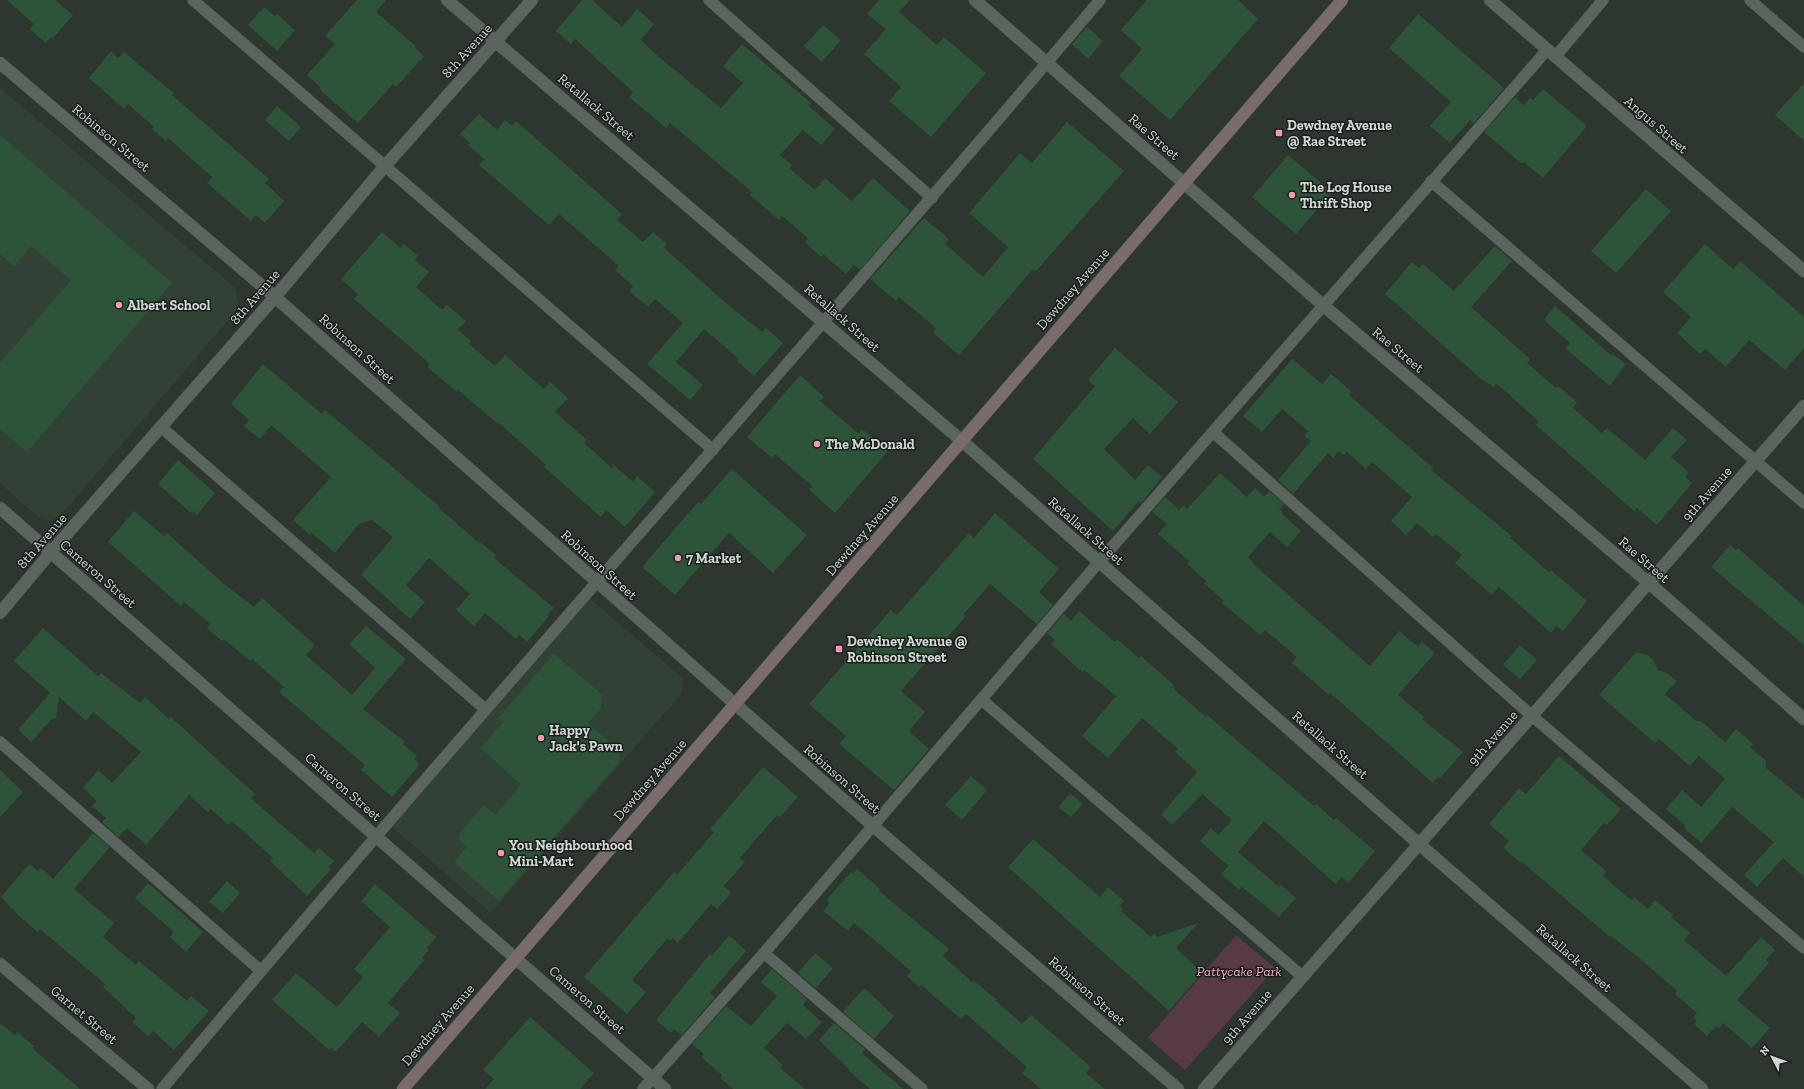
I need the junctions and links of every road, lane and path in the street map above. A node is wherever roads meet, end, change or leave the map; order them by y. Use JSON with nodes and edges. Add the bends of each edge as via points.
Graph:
{"nodes":[{"id":1,"x":193,"y":0,"type":"edge"},
{"id":2,"x":447,"y":0,"type":"edge"},
{"id":3,"x":532,"y":0,"type":"edge"},
{"id":4,"x":709,"y":0,"type":"edge"},
{"id":5,"x":975,"y":0,"type":"edge"},
{"id":6,"x":1100,"y":0,"type":"edge"},
{"id":7,"x":1342,"y":0,"type":"edge"},
{"id":8,"x":1490,"y":0,"type":"edge"},
{"id":9,"x":1603,"y":0,"type":"edge"},
{"id":10,"x":1750,"y":0,"type":"edge"},
{"id":11,"x":496,"y":42,"type":"junction"},
{"id":12,"x":1804,"y":47,"type":"edge"},
{"id":13,"x":1551,"y":54,"type":"junction"},
{"id":14,"x":0,"y":63,"type":"edge"},
{"id":15,"x":1047,"y":63,"type":"junction"},
{"id":16,"x":385,"y":166,"type":"junction"},
{"id":17,"x":1431,"y":182,"type":"junction"},
{"id":18,"x":1184,"y":183,"type":"junction"},
{"id":19,"x":932,"y":198,"type":"junction"},
{"id":20,"x":1804,"y":271,"type":"edge"},
{"id":21,"x":275,"y":297,"type":"junction"},
{"id":22,"x":1324,"y":306,"type":"junction"},
{"id":23,"x":824,"y":322,"type":"junction"},
{"id":24,"x":1804,"y":406,"type":"edge"},
{"id":25,"x":161,"y":427,"type":"junction"},
{"id":26,"x":1213,"y":432,"type":"junction"},
{"id":27,"x":962,"y":441,"type":"junction"},
{"id":28,"x":713,"y":450,"type":"junction"},
{"id":29,"x":1756,"y":461,"type":"junction"},
{"id":30,"x":1804,"y":503,"type":"edge"},
{"id":31,"x":0,"y":508,"type":"edge"},
{"id":32,"x":51,"y":552,"type":"junction"},
{"id":33,"x":1099,"y":562,"type":"junction"},
{"id":34,"x":596,"y":582,"type":"junction"},
{"id":35,"x":1649,"y":583,"type":"junction"},
{"id":36,"x":0,"y":613,"type":"edge"},
{"id":37,"x":982,"y":700,"type":"junction"},
{"id":38,"x":735,"y":704,"type":"junction"},
{"id":39,"x":485,"y":709,"type":"junction"},
{"id":40,"x":1532,"y":716,"type":"junction"},
{"id":41,"x":1804,"y":719,"type":"edge"},
{"id":42,"x":0,"y":742,"type":"edge"},
{"id":43,"x":872,"y":825,"type":"junction"},
{"id":44,"x":376,"y":835,"type":"junction"},
{"id":45,"x":1419,"y":844,"type":"junction"},
{"id":46,"x":1804,"y":948,"type":"edge"},
{"id":47,"x":764,"y":953,"type":"junction"},
{"id":48,"x":516,"y":958,"type":"junction"},
{"id":49,"x":0,"y":964,"type":"edge"},
{"id":50,"x":261,"y":971,"type":"junction"},
{"id":51,"x":1303,"y":976,"type":"junction"},
{"id":52,"x":653,"y":1078,"type":"junction"},
{"id":53,"x":148,"y":1089,"type":"edge"},
{"id":54,"x":162,"y":1089,"type":"edge"},
{"id":55,"x":403,"y":1089,"type":"edge"},
{"id":56,"x":643,"y":1089,"type":"edge"},
{"id":57,"x":666,"y":1089,"type":"edge"},
{"id":58,"x":922,"y":1089,"type":"edge"},
{"id":59,"x":1178,"y":1089,"type":"edge"},
{"id":60,"x":1204,"y":1089,"type":"edge"},
{"id":61,"x":1702,"y":1089,"type":"edge"}],
"edges":[{"from":1,"to":16,"type":"lane"},
{"from":2,"to":11,"type":"street","name":"Retallack Street"},
{"from":3,"to":11,"type":"street","name":"8th Avenue"},
{"from":4,"to":19,"type":"lane"},
{"from":5,"to":15,"type":"street","name":"Rae Street"},
{"from":6,"to":15,"type":"lane"},
{"from":7,"to":18,"type":"main road","name":"Dewdney Avenue"},
{"from":8,"to":13,"type":"street","name":"Angus Street"},
{"from":9,"to":13,"type":"lane"},
{"from":10,"to":12,"type":"lane"},
{"from":11,"to":16,"type":"street","name":"8th Avenue"},
{"from":11,"to":23,"type":"street","name":"Retallack Street"},
{"from":13,"to":17,"type":"lane"},
{"from":13,"to":20,"type":"street","name":"Angus Street"},
{"from":14,"to":21,"type":"street","name":"Robinson Street"},
{"from":15,"to":18,"type":"street","name":"Rae Street"},
{"from":15,"to":19,"type":"lane"},
{"from":16,"to":21,"type":"street","name":"8th Avenue"},
{"from":16,"to":28,"type":"lane"},
{"from":17,"to":22,"type":"lane"},
{"from":17,"to":29,"type":"lane"},
{"from":18,"to":22,"type":"street","name":"Rae Street"},
{"from":18,"to":27,"type":"main road","name":"Dewdney Avenue"},
{"from":19,"to":23,"type":"lane"},
{"from":21,"to":25,"type":"street","name":"8th Avenue"},
{"from":21,"to":34,"type":"street","name":"Robinson Street"},
{"from":22,"to":26,"type":"lane"},
{"from":22,"to":35,"type":"street","name":"Rae Street"},
{"from":23,"to":27,"type":"street","name":"Retallack Street"},
{"from":23,"to":28,"type":"lane"},
{"from":24,"to":29,"type":"street","name":"9th Avenue"},
{"from":25,"to":32,"type":"street","name":"8th Avenue"},
{"from":25,"to":39,"type":"lane"},
{"from":26,"to":33,"type":"lane"},
{"from":26,"to":40,"type":"lane"},
{"from":27,"to":33,"type":"street","name":"Retallack Street"},
{"from":27,"to":38,"type":"main road","name":"Dewdney Avenue"},
{"from":28,"to":34,"type":"lane"},
{"from":29,"to":30,"type":"lane"},
{"from":29,"to":35,"type":"street","name":"9th Avenue"},
{"from":31,"to":32,"type":"street","name":"Cameron Street"},
{"from":32,"to":36,"type":"street","name":"8th Avenue"},
{"from":32,"to":44,"type":"street","name":"Cameron Street"},
{"from":33,"to":37,"type":"lane"},
{"from":33,"to":45,"type":"street","name":"Retallack Street"},
{"from":34,"to":38,"type":"street","name":"Robinson Street"},
{"from":34,"to":39,"type":"lane"},
{"from":35,"to":40,"type":"street","name":"9th Avenue"},
{"from":35,"to":41,"type":"street","name":"Rae Street"},
{"from":37,"to":43,"type":"lane"},
{"from":37,"to":51,"type":"lane"},
{"from":38,"to":43,"type":"street","name":"Robinson Street"},
{"from":38,"to":48,"type":"main road","name":"Dewdney Avenue"},
{"from":39,"to":44,"type":"lane"},
{"from":40,"to":45,"type":"street","name":"9th Avenue"},
{"from":40,"to":46,"type":"lane"},
{"from":42,"to":50,"type":"lane"},
{"from":43,"to":47,"type":"lane"},
{"from":43,"to":59,"type":"street","name":"Robinson Street"},
{"from":44,"to":48,"type":"street","name":"Cameron Street"},
{"from":44,"to":50,"type":"lane"},
{"from":45,"to":51,"type":"street","name":"9th Avenue"},
{"from":45,"to":61,"type":"street","name":"Retallack Street"},
{"from":47,"to":52,"type":"lane"},
{"from":47,"to":58,"type":"lane"},
{"from":48,"to":52,"type":"street","name":"Cameron Street"},
{"from":48,"to":55,"type":"main road","name":"Dewdney Avenue"},
{"from":49,"to":53,"type":"street","name":"Garnet Street"},
{"from":50,"to":54,"type":"lane"},
{"from":51,"to":60,"type":"street","name":"9th Avenue"},
{"from":52,"to":56,"type":"lane"},
{"from":52,"to":57,"type":"street","name":"Cameron Street"}]}
